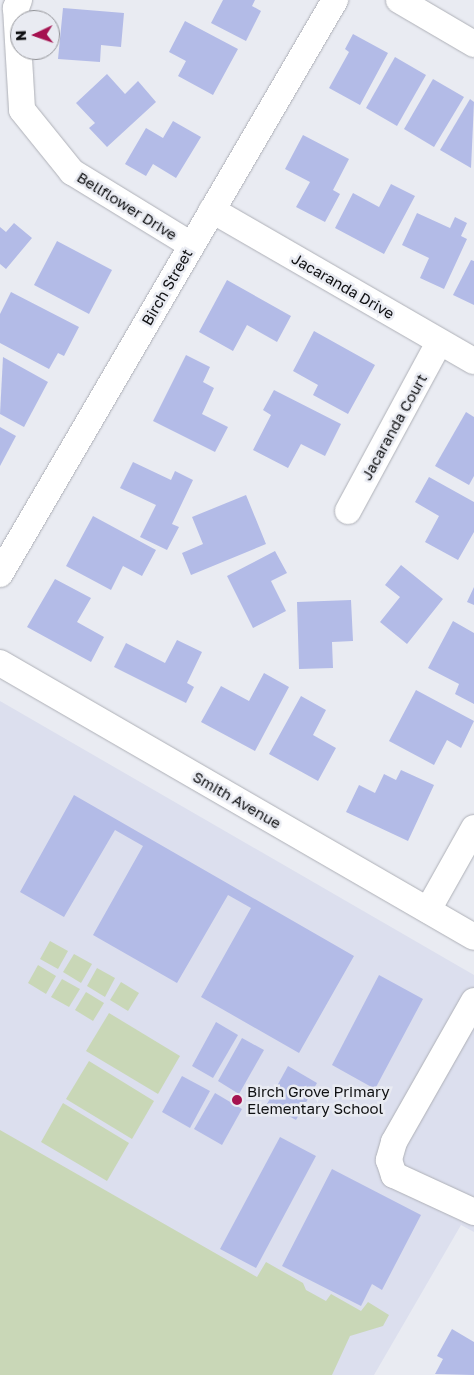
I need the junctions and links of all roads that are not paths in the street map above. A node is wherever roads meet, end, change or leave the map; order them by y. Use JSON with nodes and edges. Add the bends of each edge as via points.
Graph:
{"nodes":[{"id":1,"x":19,"y":0,"type":"edge"},
{"id":2,"x":335,"y":0,"type":"edge"},
{"id":3,"x":399,"y":0,"type":"edge"},
{"id":4,"x":474,"y":44,"type":"edge"},
{"id":5,"x":212,"y":210,"type":"junction"},
{"id":6,"x":191,"y":245,"type":"junction"},
{"id":7,"x":439,"y":343,"type":"junction"},
{"id":8,"x":474,"y":361,"type":"edge"},
{"id":9,"x":348,"y":511,"type":"dead end"},
{"id":10,"x":0,"y":574,"type":"edge"},
{"id":11,"x":0,"y":663,"type":"edge"},
{"id":12,"x":474,"y":828,"type":"edge"},
{"id":13,"x":428,"y":910,"type":"junction"},
{"id":14,"x":474,"y":937,"type":"edge"},
{"id":15,"x":472,"y":1009,"type":"edge"},
{"id":16,"x":474,"y":1212,"type":"edge"}],
"edges":[{"from":1,"to":6,"type":"street","name":"Bellflower Drive","via":[[16,8],[22,110],[72,172]]},
{"from":2,"to":5,"type":"street","name":"Birch Street"},
{"from":3,"to":4,"type":"street"},
{"from":5,"to":6,"type":"street","name":"Birch Street"},
{"from":5,"to":7,"type":"street","name":"Jacaranda Drive"},
{"from":6,"to":10,"type":"street","name":"Birch Street"},
{"from":7,"to":8,"type":"street","name":"Jacaranda Drive"},
{"from":7,"to":9,"type":"street","name":"Jacaranda Court"},
{"from":11,"to":13,"type":"street","name":"Smith Avenue"},
{"from":12,"to":13,"type":"street"},
{"from":13,"to":14,"type":"street","name":"Smith Avenue"},
{"from":15,"to":16,"type":"street","via":[[394,1142],[389,1160],[394,1175]]}]}
